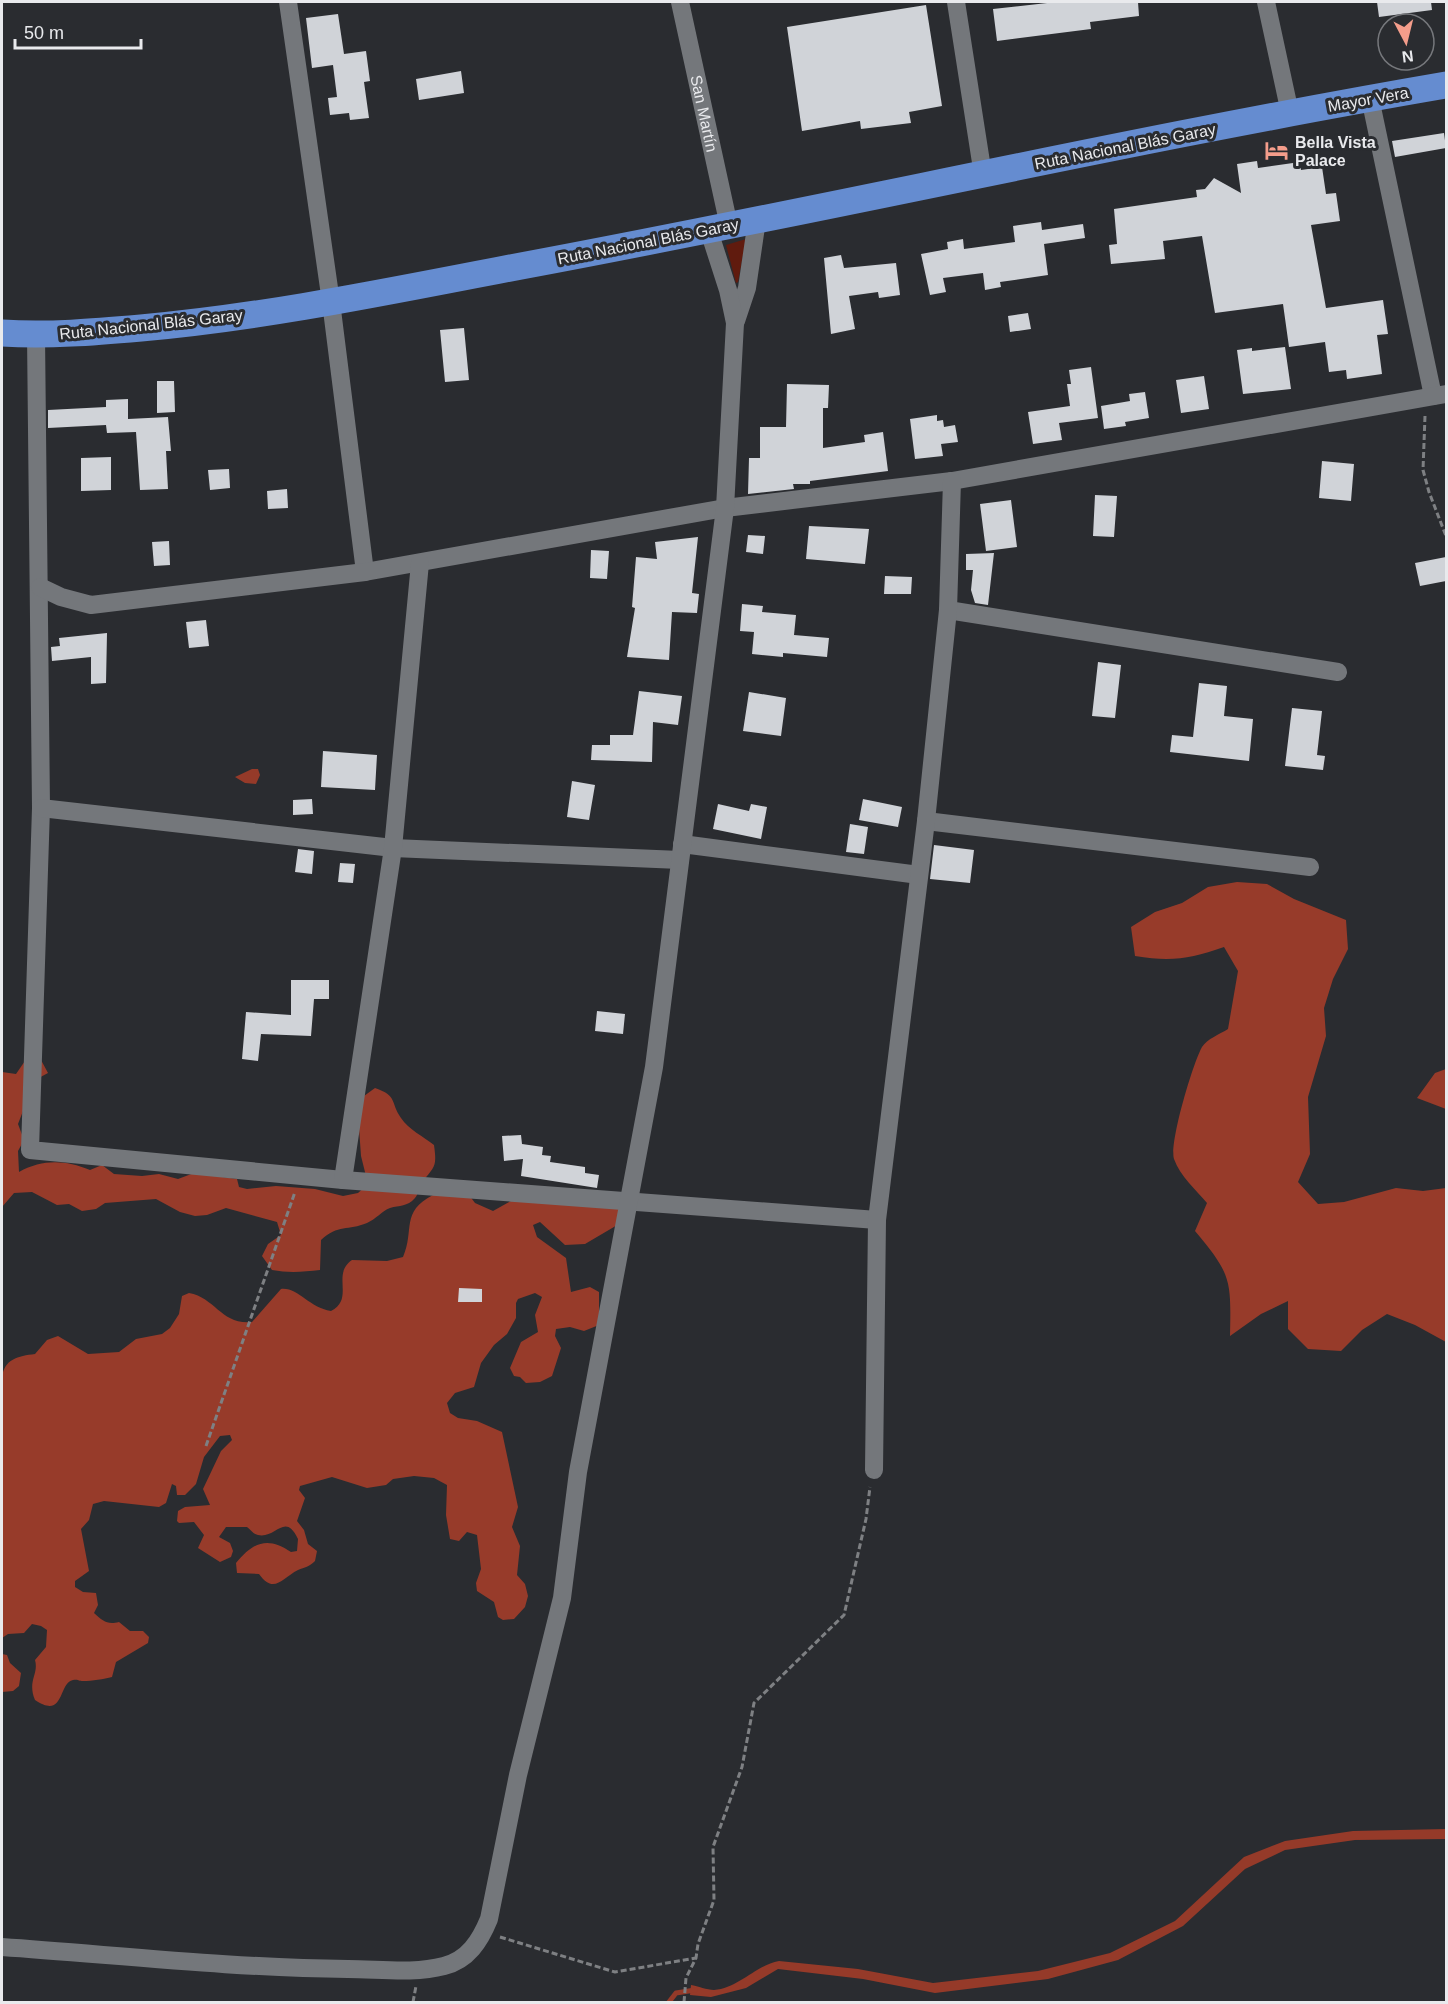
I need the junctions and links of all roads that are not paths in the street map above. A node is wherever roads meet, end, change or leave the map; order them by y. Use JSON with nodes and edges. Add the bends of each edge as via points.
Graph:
{"nodes":[{"id":1,"x":288,"y":2,"type":"edge"},
{"id":2,"x":680,"y":2,"type":"edge"},
{"id":3,"x":956,"y":2,"type":"edge"},
{"id":4,"x":1266,"y":2,"type":"edge"},
{"id":5,"x":1446,"y":85,"type":"edge"},
{"id":6,"x":1370,"y":98,"type":"junction"},
{"id":7,"x":1290,"y":113,"type":"junction"},
{"id":8,"x":983,"y":175,"type":"junction"},
{"id":9,"x":757,"y":220,"type":"junction"},
{"id":10,"x":719,"y":228,"type":"junction"},
{"id":11,"x":331,"y":302,"type":"junction"},
{"id":12,"x":735,"y":323,"type":"junction"},
{"id":13,"x":2,"y":333,"type":"edge"},
{"id":14,"x":36,"y":335,"type":"junction"},
{"id":15,"x":1435,"y":396,"type":"edge"},
{"id":16,"x":952,"y":481,"type":"junction"},
{"id":17,"x":725,"y":508,"type":"junction"},
{"id":18,"x":420,"y":563,"type":"junction"},
{"id":19,"x":365,"y":572,"type":"junction"},
{"id":20,"x":40,"y":587,"type":"junction"},
{"id":21,"x":948,"y":610,"type":"junction"},
{"id":22,"x":1338,"y":672,"type":"dead end"},
{"id":23,"x":41,"y":808,"type":"junction"},
{"id":24,"x":926,"y":822,"type":"junction"},
{"id":25,"x":393,"y":848,"type":"junction"},
{"id":26,"x":681,"y":852,"type":"junction"},
{"id":27,"x":1310,"y":867,"type":"dead end"},
{"id":28,"x":919,"y":875,"type":"junction"},
{"id":29,"x":343,"y":1179,"type":"junction"},
{"id":30,"x":631,"y":1202,"type":"junction"},
{"id":31,"x":877,"y":1220,"type":"junction"},
{"id":32,"x":874,"y":1470,"type":"road end"},
{"id":33,"x":2,"y":1947,"type":"edge"}],
"edges":[{"from":1,"to":11,"type":"street"},
{"from":2,"to":10,"type":"street","name":"San Martín"},
{"from":3,"to":8,"type":"street"},
{"from":4,"to":7,"type":"street"},
{"from":5,"to":6,"type":"highway","name":"Mayor Vera"},
{"from":6,"to":7,"type":"highway","name":"Mayor Vera"},
{"from":6,"to":15,"type":"street"},
{"from":7,"to":8,"type":"highway","name":"Ruta Nacional Blás Garay"},
{"from":8,"to":9,"type":"highway","name":"Ruta Nacional Blás Garay"},
{"from":9,"to":10,"type":"highway","name":"Ruta Nacional Blás Garay"},
{"from":9,"to":12,"type":"street","via":[[747,288]]},
{"from":10,"to":11,"type":"highway","name":"Ruta Nacional Blás Garay"},
{"from":10,"to":12,"type":"street","name":"San Martín"},
{"from":11,"to":14,"type":"highway","name":"Ruta Nacional Blás Garay","via":[[186,324]]},
{"from":11,"to":19,"type":"street"},
{"from":12,"to":17,"type":"street"},
{"from":13,"to":14,"type":"highway","name":"Ruta Nacional Blás Garay"},
{"from":14,"to":20,"type":"street"},
{"from":15,"to":16,"type":"street"},
{"from":16,"to":17,"type":"street"},
{"from":16,"to":21,"type":"street"},
{"from":17,"to":18,"type":"street"},
{"from":17,"to":26,"type":"street"},
{"from":18,"to":19,"type":"street"},
{"from":18,"to":25,"type":"street"},
{"from":19,"to":20,"type":"street","via":[[91,605]]},
{"from":20,"to":23,"type":"street"},
{"from":21,"to":22,"type":"street"},
{"from":21,"to":24,"type":"street"},
{"from":23,"to":25,"type":"street"},
{"from":23,"to":29,"type":"street","via":[[30,1150]]},
{"from":24,"to":27,"type":"street"},
{"from":24,"to":28,"type":"street"},
{"from":25,"to":26,"type":"street"},
{"from":25,"to":29,"type":"street"},
{"from":26,"to":28,"type":"street"},
{"from":26,"to":30,"type":"street","via":[[654,1067]]},
{"from":28,"to":31,"type":"street"},
{"from":29,"to":30,"type":"street"},
{"from":30,"to":31,"type":"street"},
{"from":30,"to":33,"type":"street","via":[[578,1472],[562,1598],[518,1775],[489,1919],[480,1941],[463,1957],[444,1966],[419,1969],[314,1969]]},
{"from":31,"to":32,"type":"street"}]}
